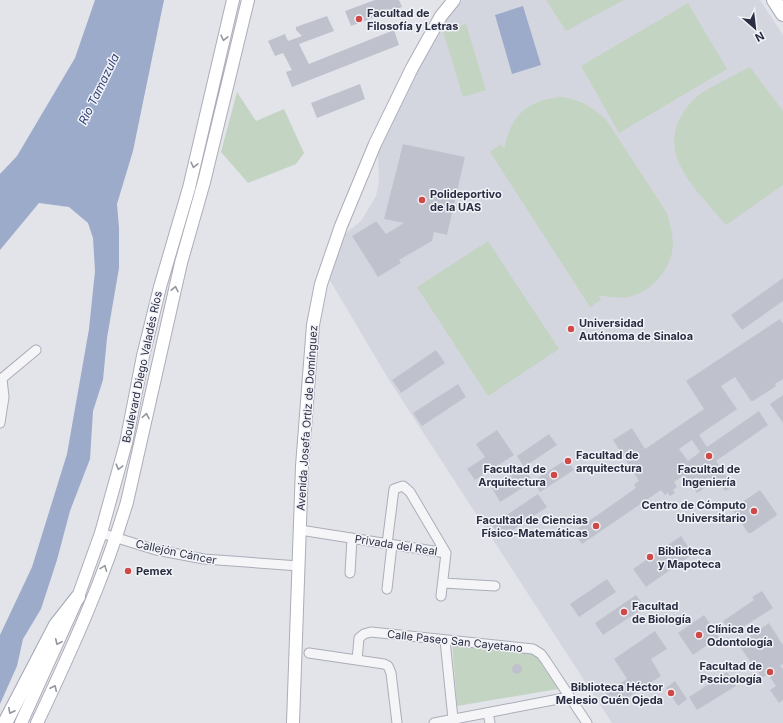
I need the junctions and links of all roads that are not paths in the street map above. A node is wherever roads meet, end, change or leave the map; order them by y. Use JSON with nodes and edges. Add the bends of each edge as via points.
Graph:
{"nodes":[{"id":1,"x":233,"y":0,"type":"edge"},
{"id":2,"x":248,"y":0,"type":"edge"},
{"id":3,"x":454,"y":0,"type":"edge"},
{"id":4,"x":774,"y":0,"type":"edge"},
{"id":5,"x":783,"y":14,"type":"edge"},
{"id":6,"x":36,"y":350,"type":"dead end"},
{"id":7,"x":1,"y":380,"type":"edge"},
{"id":8,"x":0,"y":423,"type":"edge"},
{"id":9,"x":300,"y":530,"type":"junction"},
{"id":10,"x":101,"y":533,"type":"junction"},
{"id":11,"x":116,"y":538,"type":"junction"},
{"id":12,"x":352,"y":538,"type":"junction"},
{"id":13,"x":389,"y":544,"type":"junction"},
{"id":14,"x":446,"y":553,"type":"junction"},
{"id":15,"x":299,"y":566,"type":"junction"},
{"id":16,"x":350,"y":573,"type":"dead end"},
{"id":17,"x":443,"y":583,"type":"junction"},
{"id":18,"x":495,"y":586,"type":"dead end"},
{"id":19,"x":387,"y":590,"type":"dead end"},
{"id":20,"x":441,"y":596,"type":"dead end"},
{"id":21,"x":78,"y":598,"type":"junction"},
{"id":22,"x":445,"y":640,"type":"junction"},
{"id":23,"x":309,"y":653,"type":"dead end"},
{"id":24,"x":357,"y":660,"type":"junction"},
{"id":25,"x":569,"y":697,"type":"junction"},
{"id":26,"x":488,"y":713,"type":"junction"},
{"id":27,"x":453,"y":719,"type":"junction"},
{"id":28,"x":5,"y":723,"type":"edge"},
{"id":29,"x":21,"y":723,"type":"edge"},
{"id":30,"x":37,"y":723,"type":"edge"},
{"id":31,"x":293,"y":723,"type":"edge"},
{"id":32,"x":397,"y":723,"type":"edge"},
{"id":33,"x":434,"y":723,"type":"edge"},
{"id":34,"x":490,"y":723,"type":"edge"},
{"id":35,"x":587,"y":723,"type":"edge"}],
"edges":[{"from":1,"to":10,"type":"main road","name":"Boulevard Diego Valadés Ríos","one_way":true,"via":[[189,188],[143,356],[126,443]]},
{"from":11,"to":2,"type":"main road","name":"Boulevard Diego Valadés Ríos","one_way":true,"via":[[136,465],[181,263],[204,182]]},
{"from":3,"to":9,"type":"main road","name":"Avenida Josefa Ortiz de Domínguez","via":[[441,16],[412,68],[375,144],[341,226],[321,284],[306,403]]},
{"from":4,"to":5,"type":"main road"},
{"from":6,"to":7,"type":"street"},
{"from":7,"to":8,"type":"street","via":[[4,397]]},
{"from":9,"to":12,"type":"street","name":"Privada del Real"},
{"from":9,"to":15,"type":"main road","name":"Avenida Josefa Ortiz de Domínguez"},
{"from":10,"to":11,"type":"street","name":"Callejón Cáncer"},
{"from":10,"to":21,"type":"main road","name":"Boulevard Diego Valadés Ríos"},
{"from":11,"to":15,"type":"street","name":"Callejón Cáncer","via":[[156,550],[204,559]]},
{"from":30,"to":11,"type":"main road","name":"Boulevard Diego Valadés Ríos","one_way":true,"via":[[72,647]]},
{"from":12,"to":13,"type":"street","name":"Privada del Real"},
{"from":12,"to":16,"type":"street"},
{"from":13,"to":14,"type":"street","name":"Privada del Real"},
{"from":13,"to":14,"type":"street","name":"Privada del Real","via":[[394,489],[402,486],[410,492]]},
{"from":13,"to":19,"type":"street"},
{"from":14,"to":17,"type":"street"},
{"from":15,"to":31,"type":"main road","name":"Avenida Josefa Ortiz de Domínguez"},
{"from":17,"to":18,"type":"street"},
{"from":17,"to":20,"type":"street"},
{"from":21,"to":28,"type":"main road","one_way":true,"via":[[56,625]]},
{"from":21,"to":29,"type":"main road","name":"Boulevard Diego Valadés Ríos","one_way":true},
{"from":22,"to":24,"type":"street","name":"Calle Paseo San Cayetano","via":[[371,632],[359,638]]},
{"from":22,"to":25,"type":"street","name":"Calle Paseo San Cayetano","via":[[533,649],[541,654]]},
{"from":22,"to":27,"type":"street"},
{"from":23,"to":24,"type":"street"},
{"from":24,"to":32,"type":"street","via":[[384,664],[390,669]]},
{"from":25,"to":26,"type":"street"},
{"from":25,"to":35,"type":"street","name":"Calle Paseo San Cayetano"},
{"from":26,"to":27,"type":"street"},
{"from":26,"to":34,"type":"street"},
{"from":27,"to":33,"type":"street"}]}
